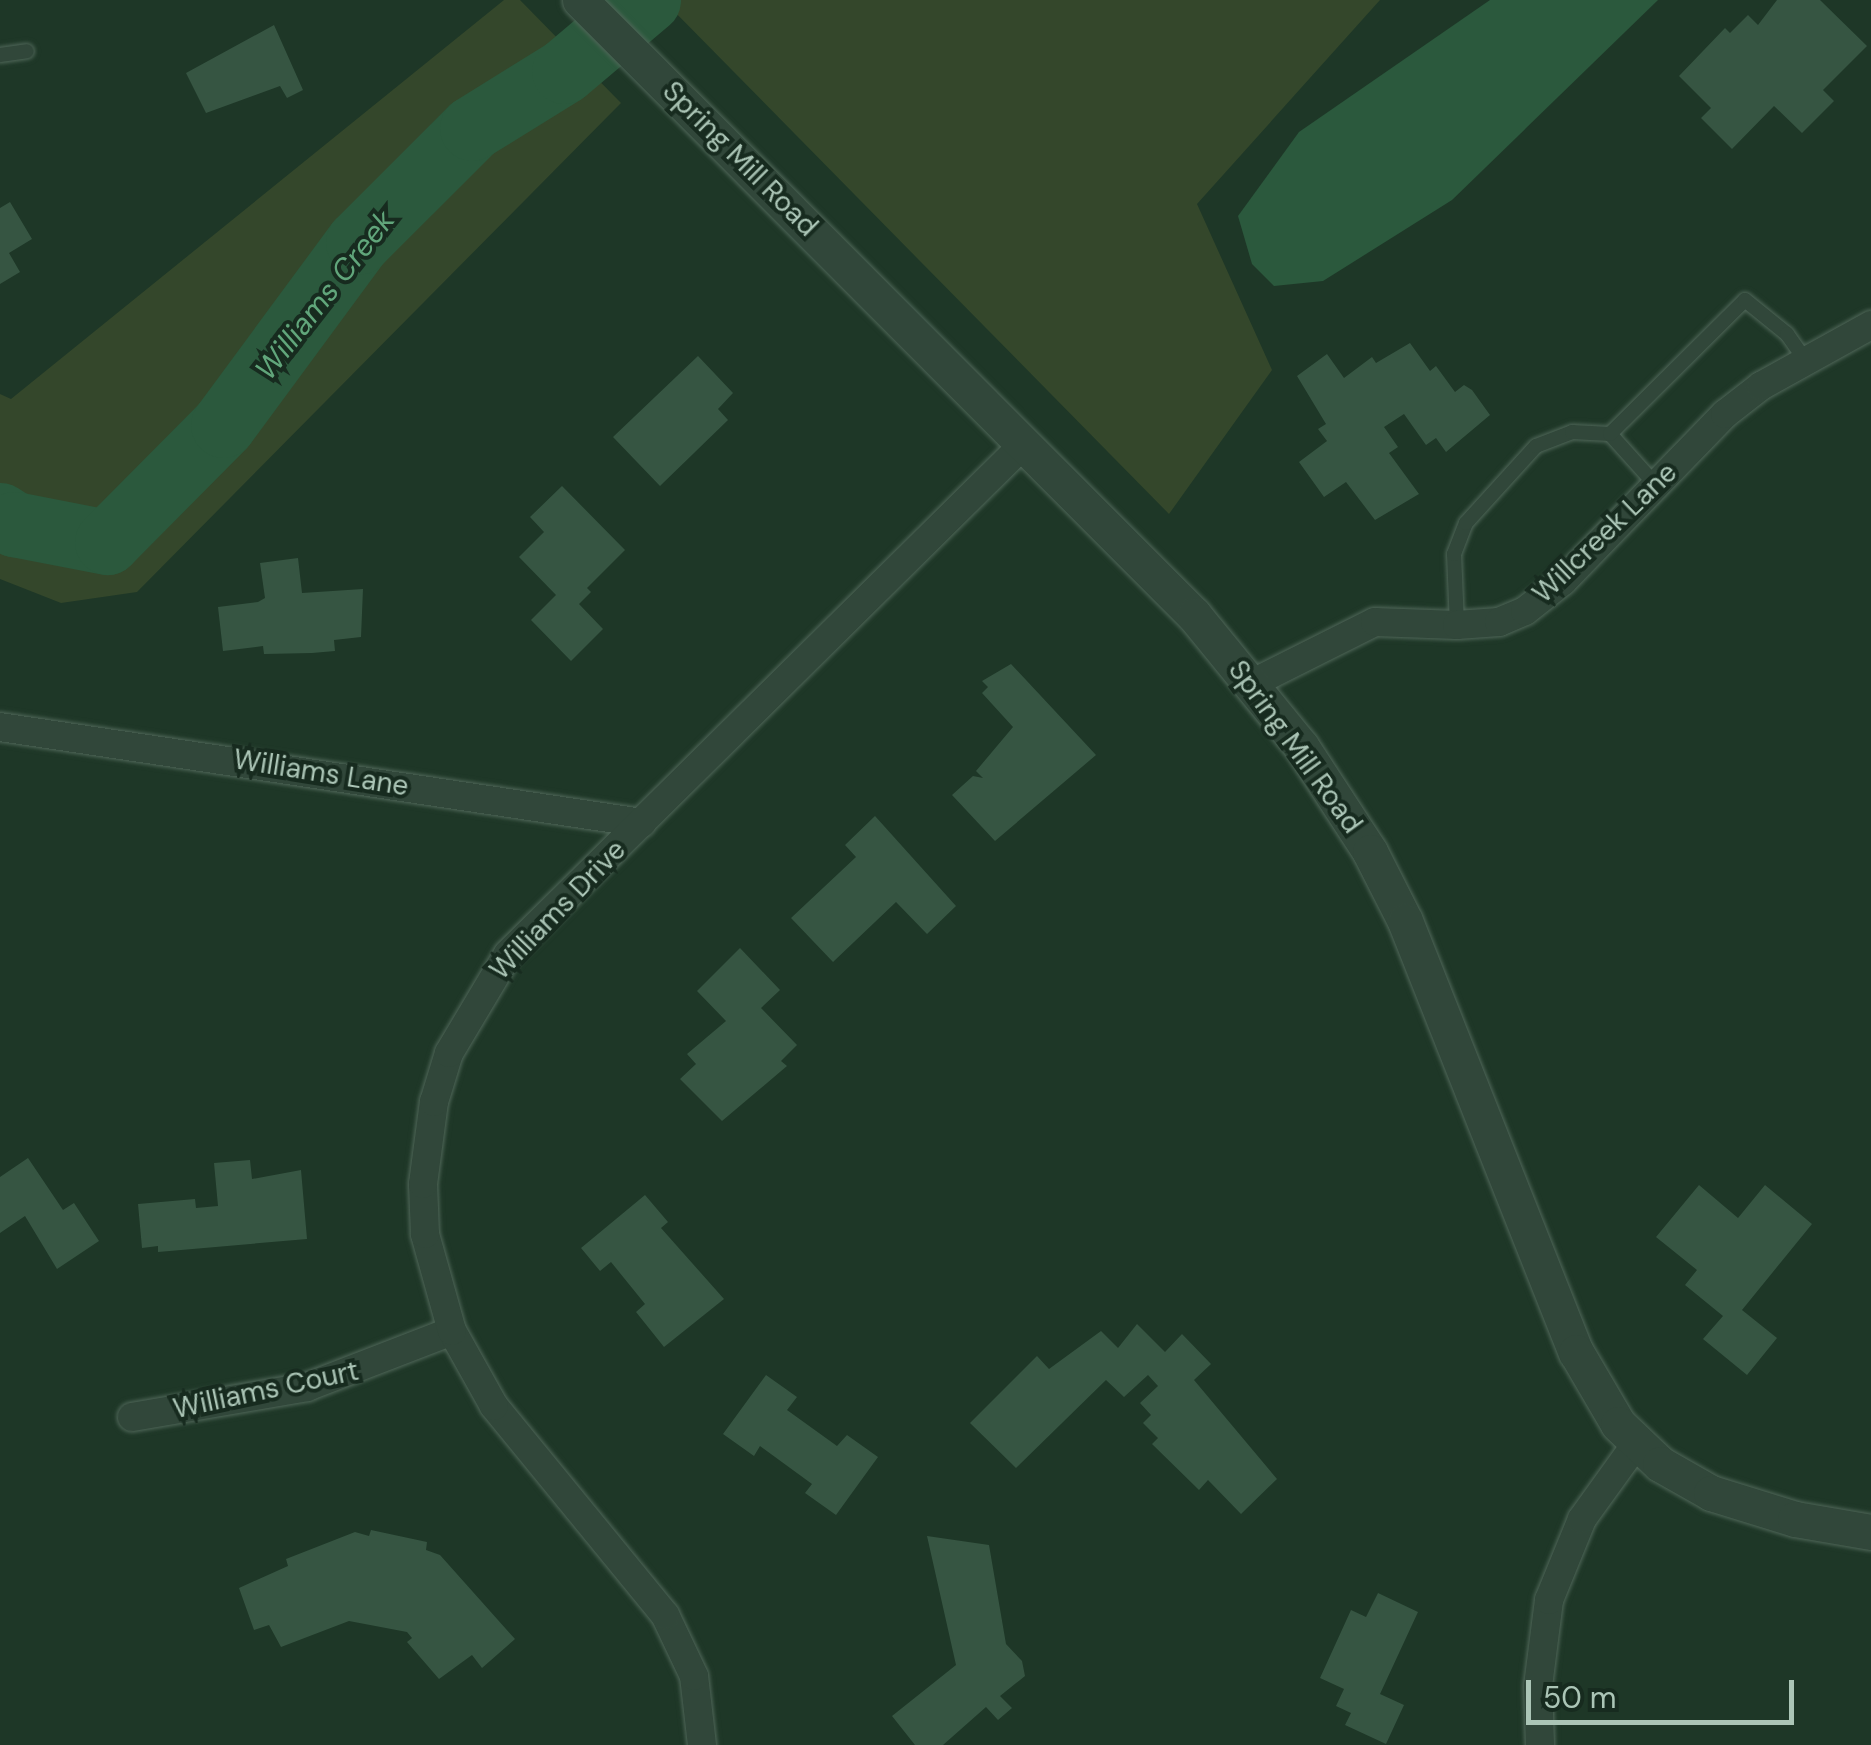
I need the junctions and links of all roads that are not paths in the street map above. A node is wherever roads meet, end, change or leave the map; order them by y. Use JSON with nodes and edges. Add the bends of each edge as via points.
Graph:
{"nodes":[{"id":1,"x":580,"y":0,"type":"edge"},
{"id":2,"x":27,"y":51,"type":"dead end"},
{"id":3,"x":0,"y":55,"type":"edge"},
{"id":4,"x":1871,"y":326,"type":"edge"},
{"id":5,"x":1806,"y":361,"type":"junction"},
{"id":6,"x":1610,"y":434,"type":"junction"},
{"id":7,"x":1025,"y":443,"type":"junction"},
{"id":8,"x":1655,"y":484,"type":"junction"},
{"id":9,"x":1457,"y":625,"type":"junction"},
{"id":10,"x":1253,"y":682,"type":"junction"},
{"id":11,"x":0,"y":727,"type":"edge"},
{"id":12,"x":642,"y":823,"type":"junction"},
{"id":13,"x":452,"y":1331,"type":"junction"},
{"id":14,"x":132,"y":1417,"type":"dead end"},
{"id":15,"x":1636,"y":1444,"type":"junction"},
{"id":16,"x":1871,"y":1532,"type":"edge"},
{"id":17,"x":702,"y":1745,"type":"edge"},
{"id":18,"x":1540,"y":1745,"type":"edge"}],
"edges":[{"from":1,"to":7,"type":"street","name":"Spring Mill Road"},
{"from":2,"to":3,"type":"lane"},
{"from":4,"to":5,"type":"street","name":"Willcreek Lane"},
{"from":5,"to":6,"type":"lane","via":[[1787,334],[1745,300]]},
{"from":5,"to":8,"type":"street","name":"Willcreek Lane","via":[[1724,414]]},
{"from":6,"to":8,"type":"lane"},
{"from":6,"to":9,"type":"lane","via":[[1572,432],[1536,446],[1487,496],[1454,554]]},
{"from":7,"to":10,"type":"street","name":"Spring Mill Road"},
{"from":7,"to":12,"type":"street","name":"Williams Drive"},
{"from":8,"to":9,"type":"street","name":"Willcreek Lane","via":[[1548,595],[1499,622]]},
{"from":9,"to":10,"type":"street","name":"Willcreek Lane","via":[[1374,622]]},
{"from":10,"to":15,"type":"street","name":"Spring Mill Road","via":[[1343,809],[1405,921],[1576,1352],[1600,1400]]},
{"from":11,"to":12,"type":"street","name":"Williams Lane"},
{"from":12,"to":13,"type":"street","name":"Williams Drive","via":[[508,954],[449,1054],[427,1134],[423,1184],[428,1250]]},
{"from":13,"to":14,"type":"street","name":"Williams Court","via":[[307,1388]]},
{"from":13,"to":17,"type":"street","name":"Williams Drive","via":[[494,1406],[665,1615],[694,1676]]},
{"from":15,"to":16,"type":"street","name":"Spring Mill Road","via":[[1712,1493],[1795,1519]]},
{"from":15,"to":18,"type":"street","via":[[1582,1520],[1549,1600],[1538,1686]]}]}
